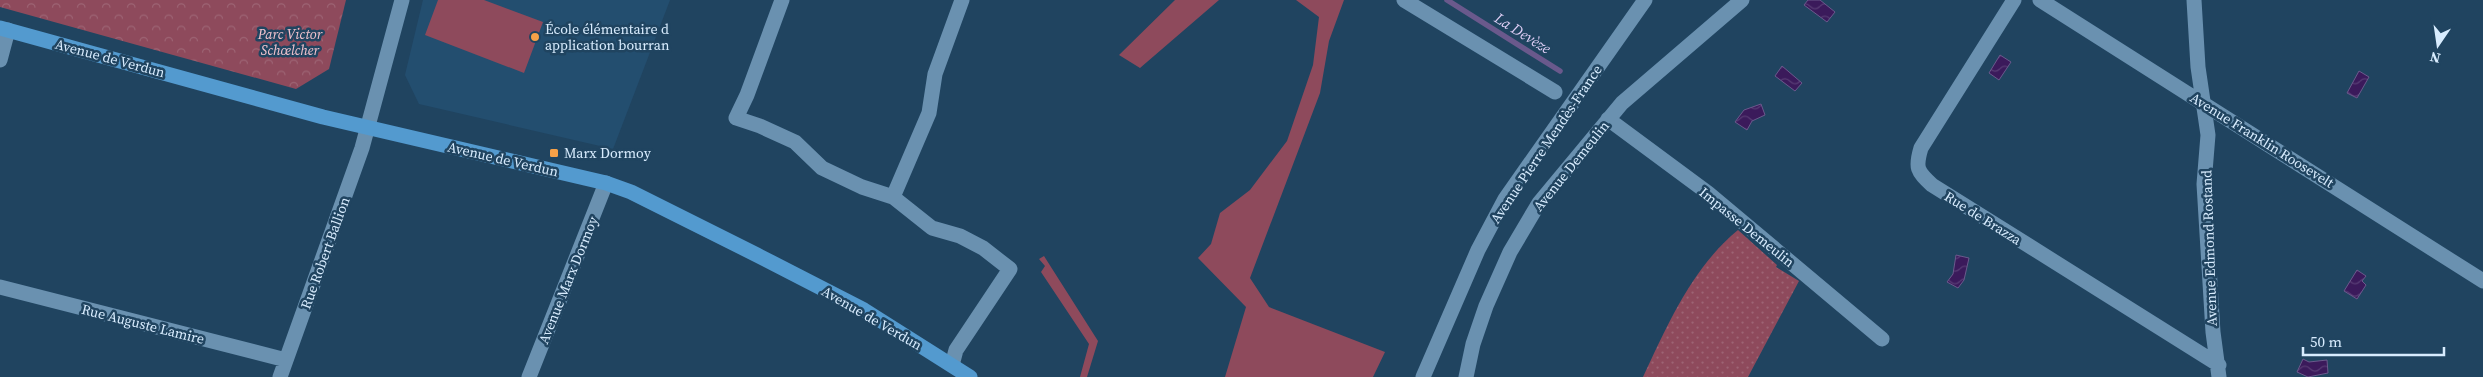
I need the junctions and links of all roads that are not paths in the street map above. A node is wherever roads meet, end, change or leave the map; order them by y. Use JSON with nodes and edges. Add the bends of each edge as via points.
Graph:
{"nodes":[{"id":1,"x":402,"y":0,"type":"edge"},
{"id":2,"x":782,"y":0,"type":"edge"},
{"id":3,"x":962,"y":0,"type":"edge"},
{"id":4,"x":1404,"y":0,"type":"edge"},
{"id":5,"x":1645,"y":0,"type":"edge"},
{"id":6,"x":1742,"y":0,"type":"edge"},
{"id":7,"x":2014,"y":0,"type":"edge"},
{"id":8,"x":2040,"y":0,"type":"edge"},
{"id":9,"x":2194,"y":0,"type":"edge"},
{"id":10,"x":4,"y":29,"type":"edge"},
{"id":11,"x":0,"y":60,"type":"edge"},
{"id":12,"x":1555,"y":92,"type":"dead end"},
{"id":13,"x":2203,"y":103,"type":"junction"},
{"id":14,"x":1608,"y":119,"type":"junction"},
{"id":15,"x":368,"y":128,"type":"junction"},
{"id":16,"x":606,"y":183,"type":"junction"},
{"id":17,"x":893,"y":197,"type":"junction"},
{"id":18,"x":2483,"y":281,"type":"edge"},
{"id":19,"x":0,"y":287,"type":"edge"},
{"id":20,"x":1882,"y":339,"type":"dead end"},
{"id":21,"x":286,"y":360,"type":"junction"},
{"id":22,"x":952,"y":365,"type":"junction"},
{"id":23,"x":2219,"y":371,"type":"edge"},
{"id":24,"x":280,"y":377,"type":"edge"},
{"id":25,"x":529,"y":377,"type":"edge"},
{"id":26,"x":970,"y":377,"type":"edge"},
{"id":27,"x":1423,"y":377,"type":"edge"},
{"id":28,"x":1466,"y":377,"type":"edge"}],
"edges":[{"from":1,"to":15,"type":"street","name":"Rue Robert Ballion"},
{"from":2,"to":17,"type":"street","via":[[736,118],[795,142],[822,168]]},
{"from":3,"to":17,"type":"street","via":[[935,74],[929,113]]},
{"from":4,"to":12,"type":"street"},
{"from":5,"to":27,"type":"street","name":"Avenue Pierre Mendès-France","via":[[1506,198],[1478,250]]},
{"from":6,"to":14,"type":"street","name":"Avenue Demeulin","via":[[1622,103]]},
{"from":7,"to":23,"type":"street","name":"Rue de Brazza","via":[[1922,148],[1917,162],[1920,173],[1932,186]]},
{"from":8,"to":13,"type":"street","name":"Avenue Franklin Roosevelt"},
{"from":9,"to":13,"type":"street","name":"Avenue Edmond Rostand"},
{"from":10,"to":11,"type":"street"},
{"from":10,"to":15,"type":"main road","name":"Avenue de Verdun"},
{"from":13,"to":18,"type":"street","name":"Avenue Franklin Roosevelt"},
{"from":13,"to":23,"type":"street","name":"Avenue Edmond Rostand","via":[[2208,135],[2204,184]]},
{"from":14,"to":20,"type":"street","name":"Impasse Demeulin","via":[[1708,193]]},
{"from":14,"to":28,"type":"street","name":"Avenue Demeulin","via":[[1539,203],[1510,252],[1486,306]]},
{"from":15,"to":16,"type":"main road","name":"Avenue de Verdun"},
{"from":15,"to":21,"type":"street","name":"Rue Robert Ballion"},
{"from":16,"to":22,"type":"main road","name":"Avenue de Verdun","via":[[757,254],[864,310]]},
{"from":16,"to":25,"type":"street","name":"Avenue Marx Dormoy"},
{"from":17,"to":22,"type":"street","via":[[932,228],[960,236],[983,248],[1010,269],[956,350]]},
{"from":19,"to":21,"type":"street","name":"Rue Auguste Lamire"},
{"from":21,"to":24,"type":"street","name":"Rue Robert Ballion"},
{"from":22,"to":26,"type":"main road","name":"Avenue de Verdun"}]}
